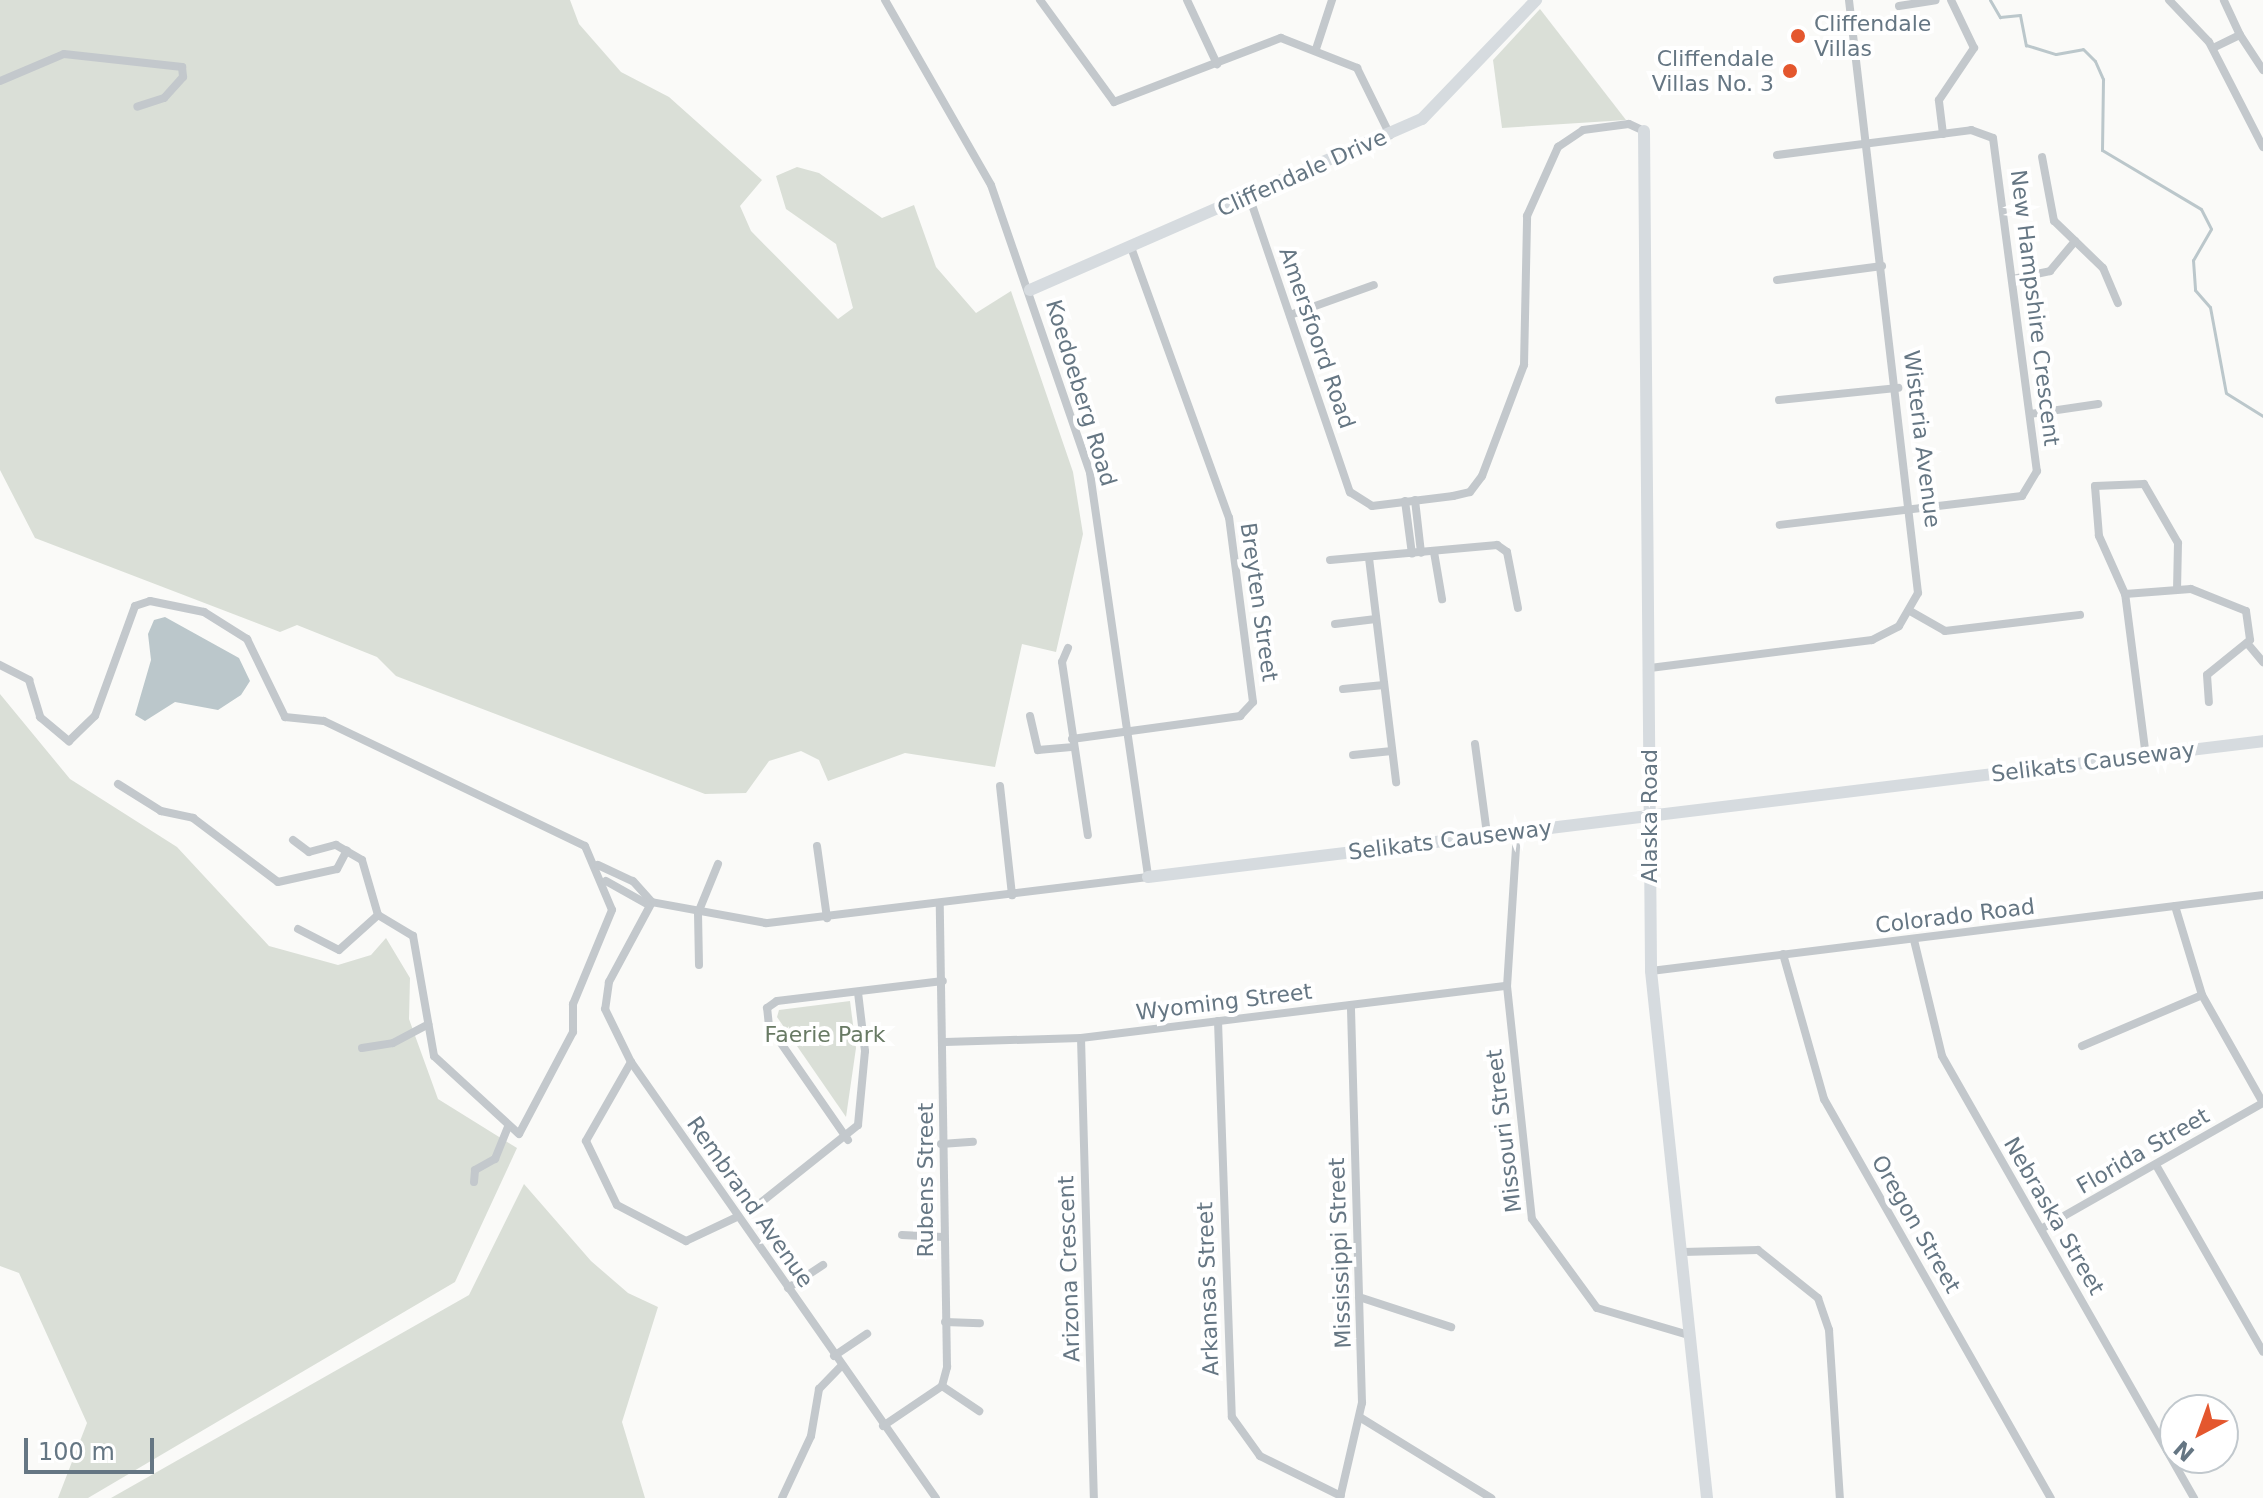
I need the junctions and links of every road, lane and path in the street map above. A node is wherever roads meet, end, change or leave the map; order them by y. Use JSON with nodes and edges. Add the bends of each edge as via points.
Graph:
{"nodes":[{"id":1,"x":885,"y":0,"type":"edge"},
{"id":2,"x":1040,"y":0,"type":"edge"},
{"id":3,"x":1187,"y":0,"type":"edge"},
{"id":4,"x":1332,"y":0,"type":"edge"},
{"id":5,"x":1536,"y":0,"type":"edge"},
{"id":6,"x":1849,"y":0,"type":"edge"},
{"id":7,"x":1936,"y":0,"type":"edge"},
{"id":8,"x":1951,"y":0,"type":"edge"},
{"id":9,"x":2169,"y":0,"type":"edge"},
{"id":10,"x":2224,"y":0,"type":"edge"},
{"id":11,"x":1899,"y":6,"type":"dead end"},
{"id":12,"x":2240,"y":35,"type":"junction"},
{"id":13,"x":2213,"y":48,"type":"junction"},
{"id":14,"x":1316,"y":49,"type":"junction"},
{"id":15,"x":1217,"y":64,"type":"junction"},
{"id":16,"x":2263,"y":70,"type":"edge"},
{"id":17,"x":0,"y":81,"type":"edge"},
{"id":18,"x":137,"y":107,"type":"dead end"},
{"id":19,"x":1644,"y":131,"type":"joint"},
{"id":20,"x":1943,"y":134,"type":"junction"},
{"id":21,"x":1390,"y":135,"type":"junction"},
{"id":22,"x":1867,"y":144,"type":"junction"},
{"id":23,"x":2263,"y":147,"type":"edge"},
{"id":24,"x":1777,"y":155,"type":"dead end"},
{"id":25,"x":2042,"y":157,"type":"dead end"},
{"id":26,"x":1249,"y":196,"type":"junction"},
{"id":27,"x":2075,"y":241,"type":"junction"},
{"id":28,"x":1131,"y":247,"type":"junction"},
{"id":29,"x":1882,"y":266,"type":"junction"},
{"id":30,"x":2013,"y":279,"type":"junction"},
{"id":31,"x":1777,"y":280,"type":"dead end"},
{"id":32,"x":1374,"y":285,"type":"dead end"},
{"id":33,"x":1030,"y":290,"type":"junction"},
{"id":34,"x":2118,"y":303,"type":"dead end"},
{"id":35,"x":1290,"y":315,"type":"junction"},
{"id":36,"x":1898,"y":388,"type":"junction"},
{"id":37,"x":1779,"y":400,"type":"dead end"},
{"id":38,"x":2098,"y":404,"type":"dead end"},
{"id":39,"x":2030,"y":414,"type":"junction"},
{"id":40,"x":1410,"y":501,"type":"junction"},
{"id":41,"x":1913,"y":509,"type":"junction"},
{"id":42,"x":1780,"y":525,"type":"dead end"},
{"id":43,"x":1434,"y":552,"type":"junction"},
{"id":44,"x":1417,"y":554,"type":"junction"},
{"id":45,"x":1369,"y":558,"type":"junction"},
{"id":46,"x":1330,"y":560,"type":"dead end"},
{"id":47,"x":2177,"y":589,"type":"junction"},
{"id":48,"x":2125,"y":594,"type":"junction"},
{"id":49,"x":1442,"y":599,"type":"dead end"},
{"id":50,"x":1518,"y":608,"type":"dead end"},
{"id":51,"x":1910,"y":611,"type":"junction"},
{"id":52,"x":2080,"y":615,"type":"dead end"},
{"id":53,"x":1376,"y":619,"type":"junction"},
{"id":54,"x":1335,"y":624,"type":"dead end"},
{"id":55,"x":2247,"y":643,"type":"junction"},
{"id":56,"x":1068,"y":648,"type":"dead end"},
{"id":57,"x":2263,"y":662,"type":"edge"},
{"id":58,"x":0,"y":665,"type":"edge"},
{"id":59,"x":1650,"y":668,"type":"junction"},
{"id":60,"x":1384,"y":685,"type":"junction"},
{"id":61,"x":1343,"y":689,"type":"dead end"},
{"id":62,"x":2209,"y":702,"type":"dead end"},
{"id":63,"x":1030,"y":716,"type":"dead end"},
{"id":64,"x":1128,"y":733,"type":"junction"},
{"id":65,"x":2263,"y":741,"type":"edge"},
{"id":66,"x":1073,"y":743,"type":"junction"},
{"id":67,"x":1475,"y":744,"type":"dead end"},
{"id":68,"x":1392,"y":751,"type":"junction"},
{"id":69,"x":1353,"y":755,"type":"dead end"},
{"id":70,"x":2146,"y":757,"type":"junction"},
{"id":71,"x":1396,"y":782,"type":"dead end"},
{"id":72,"x":118,"y":784,"type":"dead end"},
{"id":73,"x":1000,"y":786,"type":"dead end"},
{"id":74,"x":1650,"y":816,"type":"junction"},
{"id":75,"x":1517,"y":832,"type":"junction"},
{"id":76,"x":1487,"y":834,"type":"junction"},
{"id":77,"x":1088,"y":835,"type":"dead end"},
{"id":78,"x":293,"y":840,"type":"dead end"},
{"id":79,"x":817,"y":846,"type":"dead end"},
{"id":80,"x":347,"y":850,"type":"junction"},
{"id":81,"x":718,"y":864,"type":"dead end"},
{"id":82,"x":598,"y":865,"type":"junction"},
{"id":83,"x":1148,"y":877,"type":"junction"},
{"id":84,"x":605,"y":880,"type":"junction"},
{"id":85,"x":1012,"y":895,"type":"junction"},
{"id":86,"x":2263,"y":895,"type":"edge"},
{"id":87,"x":940,"y":903,"type":"junction"},
{"id":88,"x":647,"y":906,"type":"junction"},
{"id":89,"x":2175,"y":906,"type":"junction"},
{"id":90,"x":698,"y":913,"type":"junction"},
{"id":91,"x":378,"y":915,"type":"junction"},
{"id":92,"x":827,"y":918,"type":"junction"},
{"id":93,"x":298,"y":929,"type":"dead end"},
{"id":94,"x":1914,"y":940,"type":"junction"},
{"id":95,"x":1783,"y":954,"type":"junction"},
{"id":96,"x":699,"y":965,"type":"dead end"},
{"id":97,"x":1651,"y":971,"type":"junction"},
{"id":98,"x":943,"y":981,"type":"junction"},
{"id":99,"x":1507,"y":986,"type":"junction"},
{"id":100,"x":858,"y":992,"type":"junction"},
{"id":101,"x":2202,"y":995,"type":"junction"},
{"id":102,"x":1351,"y":1005,"type":"junction"},
{"id":103,"x":1218,"y":1021,"type":"junction"},
{"id":104,"x":428,"y":1024,"type":"junction"},
{"id":105,"x":1081,"y":1038,"type":"junction"},
{"id":106,"x":945,"y":1042,"type":"junction"},
{"id":107,"x":2082,"y":1046,"type":"dead end"},
{"id":108,"x":362,"y":1048,"type":"dead end"},
{"id":109,"x":631,"y":1062,"type":"junction"},
{"id":110,"x":2263,"y":1103,"type":"edge"},
{"id":111,"x":508,"y":1126,"type":"junction"},
{"id":112,"x":848,"y":1140,"type":"junction"},
{"id":113,"x":973,"y":1142,"type":"dead end"},
{"id":114,"x":941,"y":1144,"type":"junction"},
{"id":115,"x":2156,"y":1165,"type":"junction"},
{"id":116,"x":474,"y":1182,"type":"dead end"},
{"id":117,"x":754,"y":1208,"type":"dead end"},
{"id":118,"x":737,"y":1217,"type":"junction"},
{"id":119,"x":2041,"y":1229,"type":"junction"},
{"id":120,"x":902,"y":1235,"type":"dead end"},
{"id":121,"x":943,"y":1237,"type":"junction"},
{"id":122,"x":1683,"y":1252,"type":"junction"},
{"id":123,"x":823,"y":1265,"type":"dead end"},
{"id":124,"x":788,"y":1288,"type":"junction"},
{"id":125,"x":1359,"y":1297,"type":"junction"},
{"id":126,"x":945,"y":1322,"type":"junction"},
{"id":127,"x":980,"y":1323,"type":"dead end"},
{"id":128,"x":1451,"y":1327,"type":"dead end"},
{"id":129,"x":867,"y":1334,"type":"dead end"},
{"id":130,"x":1689,"y":1335,"type":"junction"},
{"id":131,"x":2263,"y":1352,"type":"edge"},
{"id":132,"x":834,"y":1356,"type":"junction"},
{"id":133,"x":841,"y":1366,"type":"junction"},
{"id":134,"x":942,"y":1386,"type":"junction"},
{"id":135,"x":979,"y":1411,"type":"dead end"},
{"id":136,"x":1361,"y":1418,"type":"junction"},
{"id":137,"x":883,"y":1426,"type":"junction"},
{"id":138,"x":1341,"y":1497,"type":"edge"},
{"id":139,"x":782,"y":1498,"type":"edge"},
{"id":140,"x":936,"y":1498,"type":"edge"},
{"id":141,"x":1094,"y":1498,"type":"edge"},
{"id":142,"x":1491,"y":1498,"type":"edge"},
{"id":143,"x":1707,"y":1498,"type":"edge"},
{"id":144,"x":1840,"y":1498,"type":"edge"},
{"id":145,"x":2051,"y":1498,"type":"edge"},
{"id":146,"x":2194,"y":1498,"type":"edge"}],
"edges":[{"from":1,"to":33,"type":"street","name":"Koedoeberg Road","via":[[991,185]]},
{"from":2,"to":15,"type":"street","via":[[1109,100],[1130,102]]},
{"from":3,"to":15,"type":"street"},
{"from":4,"to":14,"type":"street"},
{"from":5,"to":21,"type":"street","name":"Cliffendale Drive","via":[[1427,116]]},
{"from":6,"to":22,"type":"street","name":"Wisteria Avenue"},
{"from":7,"to":11,"type":"street"},
{"from":8,"to":20,"type":"street","via":[[1974,48],[1939,100]]},
{"from":9,"to":13,"type":"street"},
{"from":10,"to":12,"type":"street"},
{"from":12,"to":13,"type":"street"},
{"from":12,"to":16,"type":"street"},
{"from":13,"to":23,"type":"street"},
{"from":14,"to":15,"type":"street","via":[[1277,38]]},
{"from":14,"to":21,"type":"street","via":[[1357,68]]},
{"from":17,"to":18,"type":"street","via":[[64,54],[182,67],[183,77],[164,98]]},
{"from":19,"to":40,"type":"street","via":[[1629,124],[1583,130],[1560,143],[1527,212],[1524,365],[1487,464],[1470,492]]},
{"from":19,"to":59,"type":"street","name":"Alaska Road"},
{"from":20,"to":22,"type":"street","name":"New Hampshire Crescent"},
{"from":20,"to":30,"type":"street","name":"New Hampshire Crescent","via":[[1978,130],[1996,143]]},
{"from":21,"to":26,"type":"street","name":"Cliffendale Drive"},
{"from":22,"to":24,"type":"street","name":"New Hampshire Crescent"},
{"from":22,"to":29,"type":"street","name":"Wisteria Avenue"},
{"from":25,"to":27,"type":"street","via":[[2054,221]]},
{"from":26,"to":28,"type":"street","name":"Cliffendale Drive"},
{"from":26,"to":35,"type":"street","name":"Amersfoord Road"},
{"from":27,"to":30,"type":"street","via":[[2050,271]]},
{"from":27,"to":34,"type":"street","via":[[2103,268]]},
{"from":28,"to":33,"type":"street","name":"Cliffendale Drive"},
{"from":28,"to":64,"type":"street","name":"Breyten Street","via":[[1229,518],[1254,694],[1240,716]]},
{"from":29,"to":31,"type":"street"},
{"from":29,"to":36,"type":"street","name":"Wisteria Avenue"},
{"from":30,"to":39,"type":"street","name":"New Hampshire Crescent"},
{"from":32,"to":35,"type":"street"},
{"from":33,"to":64,"type":"street","name":"Koedoeberg Road","via":[[1093,483]]},
{"from":35,"to":40,"type":"street","name":"Amersfoord Road","via":[[1350,492],[1368,505]]},
{"from":36,"to":37,"type":"street"},
{"from":36,"to":41,"type":"street","name":"Wisteria Avenue"},
{"from":38,"to":39,"type":"street"},
{"from":39,"to":41,"type":"street","name":"New Hampshire Crescent","via":[[2037,471],[2029,491]]},
{"from":40,"to":44,"type":"street"},
{"from":41,"to":42,"type":"street"},
{"from":41,"to":51,"type":"street","name":"Wisteria Avenue","via":[[1920,584]]},
{"from":43,"to":44,"type":"street"},
{"from":43,"to":49,"type":"street"},
{"from":43,"to":50,"type":"street","via":[[1504,548]]},
{"from":44,"to":45,"type":"street"},
{"from":45,"to":46,"type":"street"},
{"from":45,"to":53,"type":"street"},
{"from":47,"to":48,"type":"street"},
{"from":47,"to":48,"type":"street","via":[[2175,535],[2144,484],[2131,479],[2092,491],[2105,555]]},
{"from":47,"to":55,"type":"street","via":[[2242,608],[2251,623]]},
{"from":48,"to":70,"type":"street"},
{"from":51,"to":52,"type":"street","via":[[1945,631]]},
{"from":51,"to":59,"type":"street","via":[[1872,640]]},
{"from":53,"to":54,"type":"street"},
{"from":53,"to":60,"type":"street"},
{"from":55,"to":57,"type":"street"},
{"from":55,"to":62,"type":"street","via":[[2207,675]]},
{"from":56,"to":66,"type":"street","via":[[1062,662]]},
{"from":58,"to":82,"type":"street","via":[[29,680],[40,717],[69,741],[95,716],[132,609],[150,601],[196,610],[247,639],[285,717],[326,722],[578,842]]},
{"from":59,"to":74,"type":"street","name":"Alaska Road"},
{"from":60,"to":61,"type":"street"},
{"from":60,"to":68,"type":"street"},
{"from":63,"to":66,"type":"street","name":"Breyten Street","via":[[1038,750]]},
{"from":64,"to":66,"type":"street","name":"Breyten Street"},
{"from":64,"to":83,"type":"street","name":"Koedoeberg Road"},
{"from":65,"to":70,"type":"street","name":"Selikats Causeway"},
{"from":66,"to":77,"type":"street"},
{"from":67,"to":76,"type":"street"},
{"from":68,"to":69,"type":"street"},
{"from":68,"to":71,"type":"street"},
{"from":70,"to":74,"type":"street","name":"Selikats Causeway"},
{"from":72,"to":80,"type":"street","via":[[161,811],[193,818],[278,882],[337,869]]},
{"from":73,"to":85,"type":"street"},
{"from":74,"to":75,"type":"street","name":"Selikats Causeway"},
{"from":74,"to":97,"type":"street","name":"Alaska Road"},
{"from":75,"to":76,"type":"street","name":"Selikats Causeway"},
{"from":75,"to":99,"type":"street","name":"Missouri Street"},
{"from":76,"to":83,"type":"street","name":"Selikats Causeway"},
{"from":78,"to":80,"type":"street","via":[[312,853]]},
{"from":79,"to":92,"type":"street"},
{"from":80,"to":91,"type":"street","via":[[371,871]]},
{"from":81,"to":90,"type":"street"},
{"from":82,"to":84,"type":"street"},
{"from":82,"to":88,"type":"street","via":[[633,881]]},
{"from":83,"to":85,"type":"street","name":"Selikats Causeway"},
{"from":84,"to":88,"type":"street"},
{"from":84,"to":111,"type":"street","via":[[611,918],[573,1004],[573,1032],[527,1130]]},
{"from":85,"to":87,"type":"street","name":"Selikats Causeway"},
{"from":86,"to":89,"type":"street","name":"Colorado Road"},
{"from":87,"to":92,"type":"street","name":"Selikats Causeway"},
{"from":87,"to":98,"type":"street","name":"Rubens Street"},
{"from":88,"to":90,"type":"street","name":"Selikats Causeway"},
{"from":88,"to":109,"type":"street","name":"Rembrand Avenue","via":[[605,996],[608,1023]]},
{"from":89,"to":94,"type":"street","name":"Colorado Road"},
{"from":89,"to":101,"type":"street"},
{"from":90,"to":92,"type":"street","name":"Selikats Causeway","via":[[754,923]]},
{"from":90,"to":96,"type":"street"},
{"from":91,"to":93,"type":"street","via":[[339,950]]},
{"from":91,"to":104,"type":"street","via":[[417,940]]},
{"from":94,"to":95,"type":"street","name":"Colorado Road"},
{"from":94,"to":119,"type":"street","name":"Nebraska Street","via":[[1938,1048]]},
{"from":95,"to":97,"type":"street","name":"Colorado Road"},
{"from":95,"to":145,"type":"street","name":"Oregon Street","via":[[1824,1099]]},
{"from":97,"to":122,"type":"street","name":"Alaska Road"},
{"from":98,"to":100,"type":"street"},
{"from":98,"to":106,"type":"street","name":"Rubens Street"},
{"from":99,"to":102,"type":"street","name":"Wyoming Street"},
{"from":99,"to":130,"type":"street","name":"Missouri Street","via":[[1536,1228],[1597,1308]]},
{"from":100,"to":112,"type":"street","via":[[861,1111]]},
{"from":100,"to":112,"type":"street","via":[[777,1001],[766,1013]]},
{"from":101,"to":107,"type":"street"},
{"from":101,"to":110,"type":"street"},
{"from":102,"to":103,"type":"street","name":"Wyoming Street"},
{"from":102,"to":125,"type":"street","name":"Mississippi Street"},
{"from":103,"to":105,"type":"street","name":"Wyoming Street"},
{"from":103,"to":138,"type":"street","name":"Arkansas Street","via":[[1232,1417],[1260,1456]]},
{"from":104,"to":108,"type":"street","via":[[393,1043]]},
{"from":104,"to":111,"type":"street","via":[[437,1061]]},
{"from":105,"to":106,"type":"street","name":"Wyoming Street"},
{"from":105,"to":141,"type":"street","name":"Arizona Crescent"},
{"from":106,"to":114,"type":"street","name":"Rubens Street"},
{"from":109,"to":118,"type":"street","name":"Rembrand Avenue"},
{"from":109,"to":118,"type":"street","via":[[586,1141],[617,1205],[686,1241]]},
{"from":110,"to":115,"type":"street","name":"Florida Street"},
{"from":111,"to":116,"type":"street","via":[[495,1159],[475,1170]]},
{"from":112,"to":117,"type":"street"},
{"from":113,"to":114,"type":"street"},
{"from":114,"to":121,"type":"street","name":"Rubens Street"},
{"from":115,"to":119,"type":"street","name":"Florida Street"},
{"from":115,"to":131,"type":"street"},
{"from":118,"to":124,"type":"street","name":"Rembrand Avenue"},
{"from":119,"to":146,"type":"street","name":"Nebraska Street"},
{"from":120,"to":121,"type":"street"},
{"from":121,"to":126,"type":"street","name":"Rubens Street"},
{"from":122,"to":130,"type":"street","name":"Alaska Road"},
{"from":122,"to":144,"type":"street","via":[[1758,1250],[1818,1298],[1829,1330]]},
{"from":123,"to":124,"type":"street"},
{"from":124,"to":132,"type":"street","name":"Rembrand Avenue"},
{"from":125,"to":128,"type":"street"},
{"from":125,"to":136,"type":"street","name":"Mississippi Street"},
{"from":126,"to":127,"type":"street"},
{"from":126,"to":134,"type":"street","name":"Rubens Street"},
{"from":129,"to":132,"type":"street"},
{"from":130,"to":143,"type":"street","name":"Alaska Road"},
{"from":132,"to":133,"type":"street","name":"Rembrand Avenue"},
{"from":133,"to":137,"type":"street","name":"Rembrand Avenue"},
{"from":133,"to":139,"type":"street","via":[[819,1389],[811,1436]]},
{"from":134,"to":135,"type":"street"},
{"from":134,"to":137,"type":"street"},
{"from":136,"to":138,"type":"street","name":"Mississippi Street"},
{"from":136,"to":142,"type":"street"},
{"from":137,"to":140,"type":"street","name":"Rembrand Avenue"}]}
